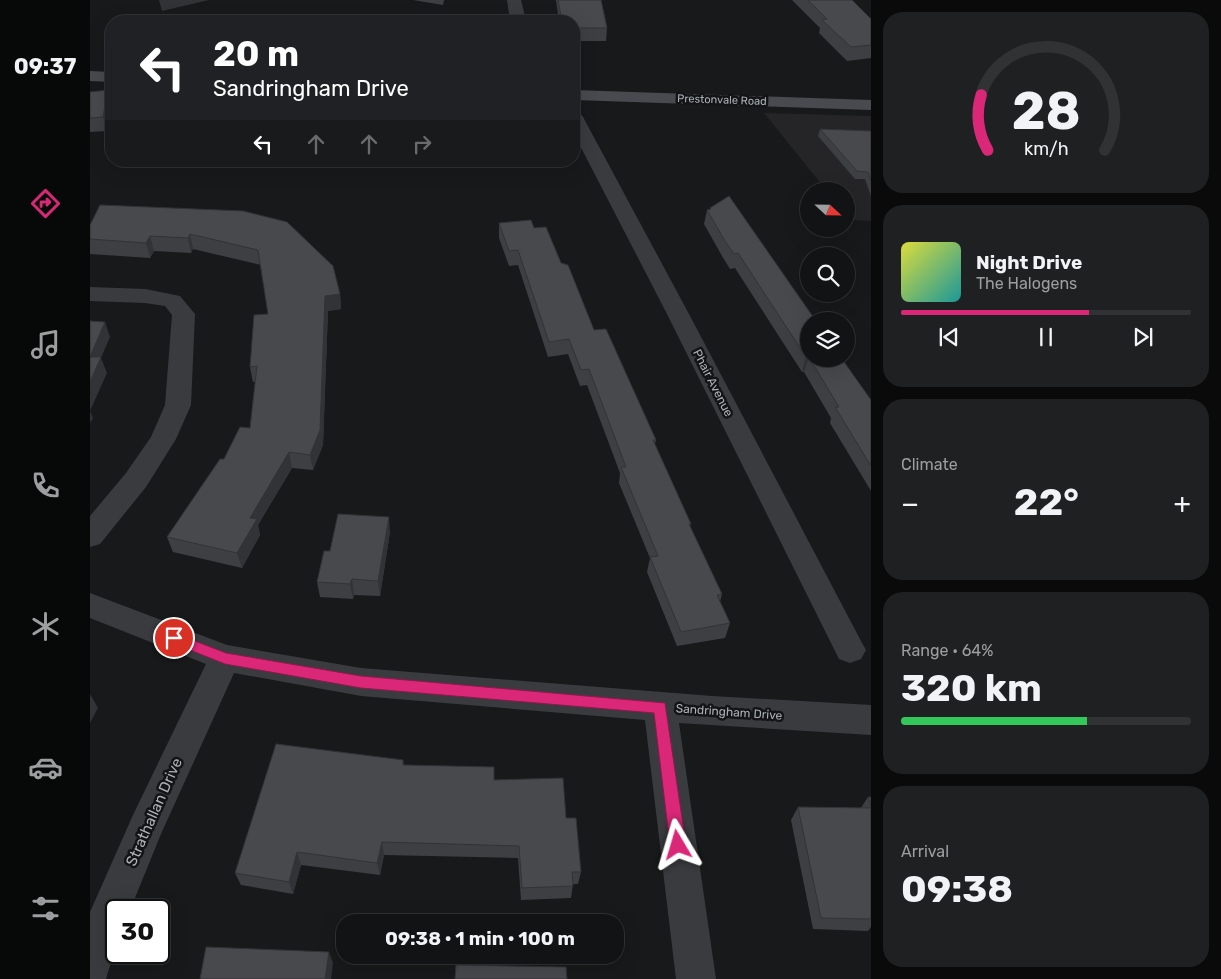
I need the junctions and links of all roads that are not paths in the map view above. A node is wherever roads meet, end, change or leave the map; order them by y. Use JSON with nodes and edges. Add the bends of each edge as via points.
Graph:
{"nodes":[{"id":1,"x":514,"y":0,"type":"edge"},
{"id":2,"x":517,"y":15,"type":"edge"},
{"id":3,"x":90,"y":76,"type":"edge"},
{"id":4,"x":105,"y":77,"type":"edge"},
{"id":5,"x":580,"y":95,"type":"edge"},
{"id":6,"x":871,"y":105,"type":"edge"},
{"id":7,"x":580,"y":128,"type":"edge"},
{"id":8,"x":90,"y":294,"type":"edge"},
{"id":9,"x":90,"y":536,"type":"edge"},
{"id":10,"x":90,"y":605,"type":"edge"},
{"id":11,"x":850,"y":650,"type":"dead end"},
{"id":12,"x":225,"y":658,"type":"junction"},
{"id":13,"x":660,"y":707,"type":"junction"},
{"id":14,"x":871,"y":720,"type":"edge"},
{"id":15,"x":90,"y":969,"type":"edge"},
{"id":16,"x":696,"y":979,"type":"edge"}],
"edges":[{"from":1,"to":2,"type":"street"},
{"from":3,"to":4,"type":"street"},
{"from":5,"to":6,"type":"street","name":"Prestonvale Road"},
{"from":7,"to":11,"type":"street","name":"Phair Avenue"},
{"from":8,"to":9,"type":"street","via":[[145,296],[172,301],[184,314],[178,405],[163,439],[136,480]]},
{"from":10,"to":12,"type":"street","name":"Sandringham Drive"},
{"from":12,"to":13,"type":"street","name":"Sandringham Drive","via":[[361,682]]},
{"from":12,"to":15,"type":"street","name":"Strathallan Drive","via":[[146,827],[99,937]]},
{"from":13,"to":14,"type":"street","name":"Sandringham Drive"},
{"from":13,"to":16,"type":"street"}]}
